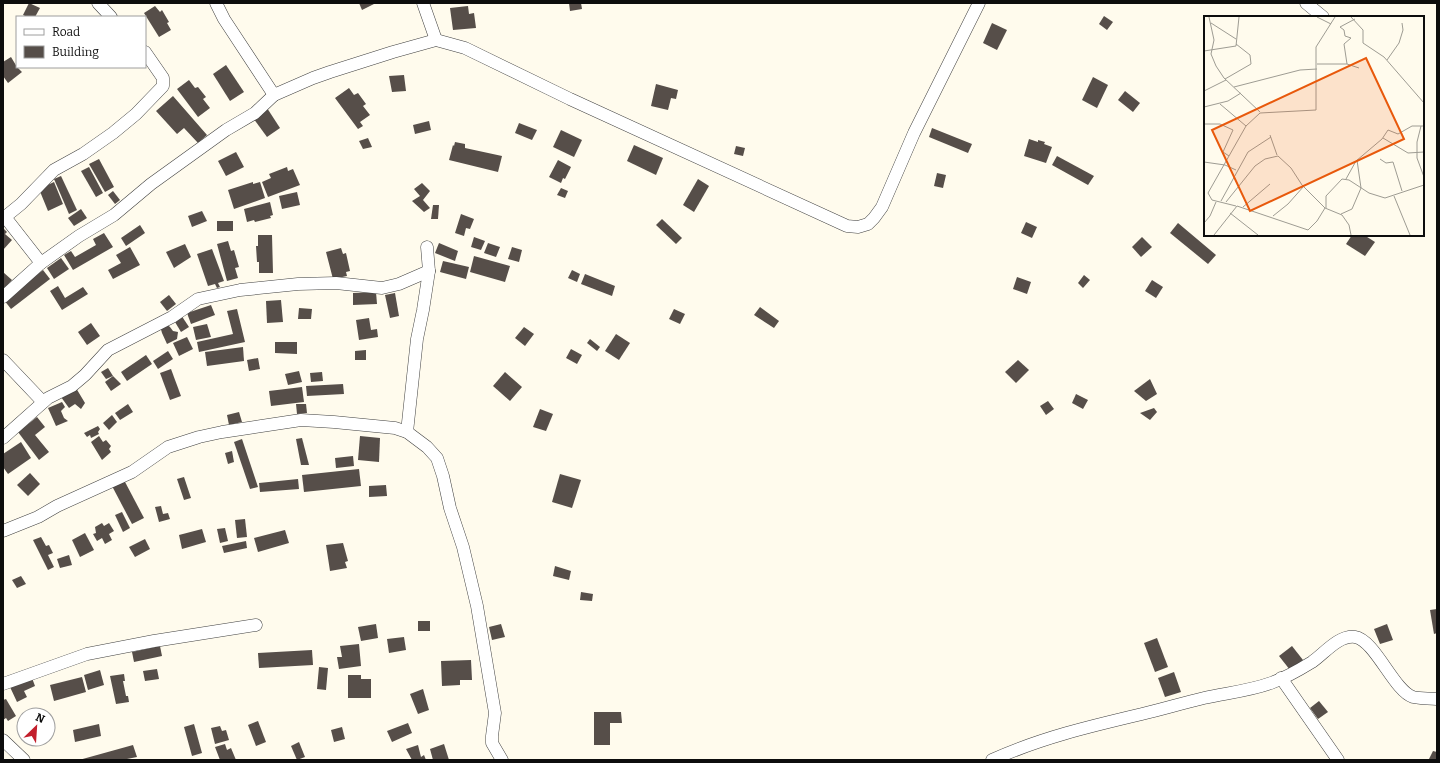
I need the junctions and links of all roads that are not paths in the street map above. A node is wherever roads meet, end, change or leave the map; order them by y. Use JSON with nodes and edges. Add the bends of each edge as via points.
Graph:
{"nodes":[{"id":1,"x":98,"y":3,"type":"edge"},
{"id":2,"x":216,"y":3,"type":"edge"},
{"id":3,"x":424,"y":3,"type":"edge"},
{"id":4,"x":979,"y":3,"type":"edge"},
{"id":5,"x":1306,"y":3,"type":"edge"},
{"id":6,"x":110,"y":16,"type":"edge"},
{"id":7,"x":1322,"y":16,"type":"edge"},
{"id":8,"x":436,"y":40,"type":"junction"},
{"id":9,"x":146,"y":53,"type":"edge"},
{"id":10,"x":274,"y":95,"type":"junction"},
{"id":11,"x":427,"y":246,"type":"dead end"},
{"id":12,"x":41,"y":263,"type":"junction"},
{"id":13,"x":429,"y":271,"type":"junction"},
{"id":14,"x":3,"y":297,"type":"edge"},
{"id":15,"x":3,"y":360,"type":"edge"},
{"id":16,"x":43,"y":402,"type":"junction"},
{"id":17,"x":407,"y":432,"type":"junction"},
{"id":18,"x":3,"y":438,"type":"edge"},
{"id":19,"x":3,"y":531,"type":"edge"},
{"id":20,"x":256,"y":625,"type":"dead end"},
{"id":21,"x":1282,"y":678,"type":"junction"},
{"id":22,"x":3,"y":684,"type":"edge"},
{"id":23,"x":1437,"y":699,"type":"edge"},
{"id":24,"x":3,"y":740,"type":"edge"},
{"id":25,"x":1008,"y":757,"type":"edge"},
{"id":26,"x":24,"y":760,"type":"edge"},
{"id":27,"x":502,"y":760,"type":"edge"},
{"id":28,"x":992,"y":760,"type":"edge"},
{"id":29,"x":1338,"y":760,"type":"edge"}],
"edges":[{"from":1,"to":6,"type":"street"},
{"from":2,"to":10,"type":"street"},
{"from":3,"to":8,"type":"street"},
{"from":4,"to":8,"type":"street","via":[[914,133],[882,207],[868,224],[858,227],[847,226],[807,209],[465,48]]},
{"from":5,"to":7,"type":"street"},
{"from":8,"to":10,"type":"street","via":[[344,67]]},
{"from":9,"to":12,"type":"street","via":[[163,78],[163,86],[113,133],[54,170],[5,217]]},
{"from":10,"to":12,"type":"street","via":[[255,113],[226,130],[151,184],[114,215]]},
{"from":11,"to":13,"type":"street"},
{"from":12,"to":14,"type":"street"},
{"from":13,"to":16,"type":"street","via":[[399,284],[382,288],[298,284],[246,289],[198,299],[172,317],[108,350],[72,386]]},
{"from":13,"to":17,"type":"street"},
{"from":15,"to":16,"type":"street"},
{"from":16,"to":18,"type":"street"},
{"from":17,"to":19,"type":"street","via":[[395,428],[301,420],[198,437],[168,447],[132,472]]},
{"from":17,"to":27,"type":"street","via":[[437,458],[443,476],[477,606],[495,713],[492,743]]},
{"from":20,"to":22,"type":"street","via":[[87,654]]},
{"from":21,"to":23,"type":"street","via":[[1312,662],[1343,639],[1357,637],[1381,661],[1401,688],[1412,697]]},
{"from":21,"to":25,"type":"street","via":[[1251,689],[1212,696],[1068,732]]},
{"from":21,"to":29,"type":"street"},
{"from":24,"to":26,"type":"street"},
{"from":25,"to":28,"type":"street"}]}
